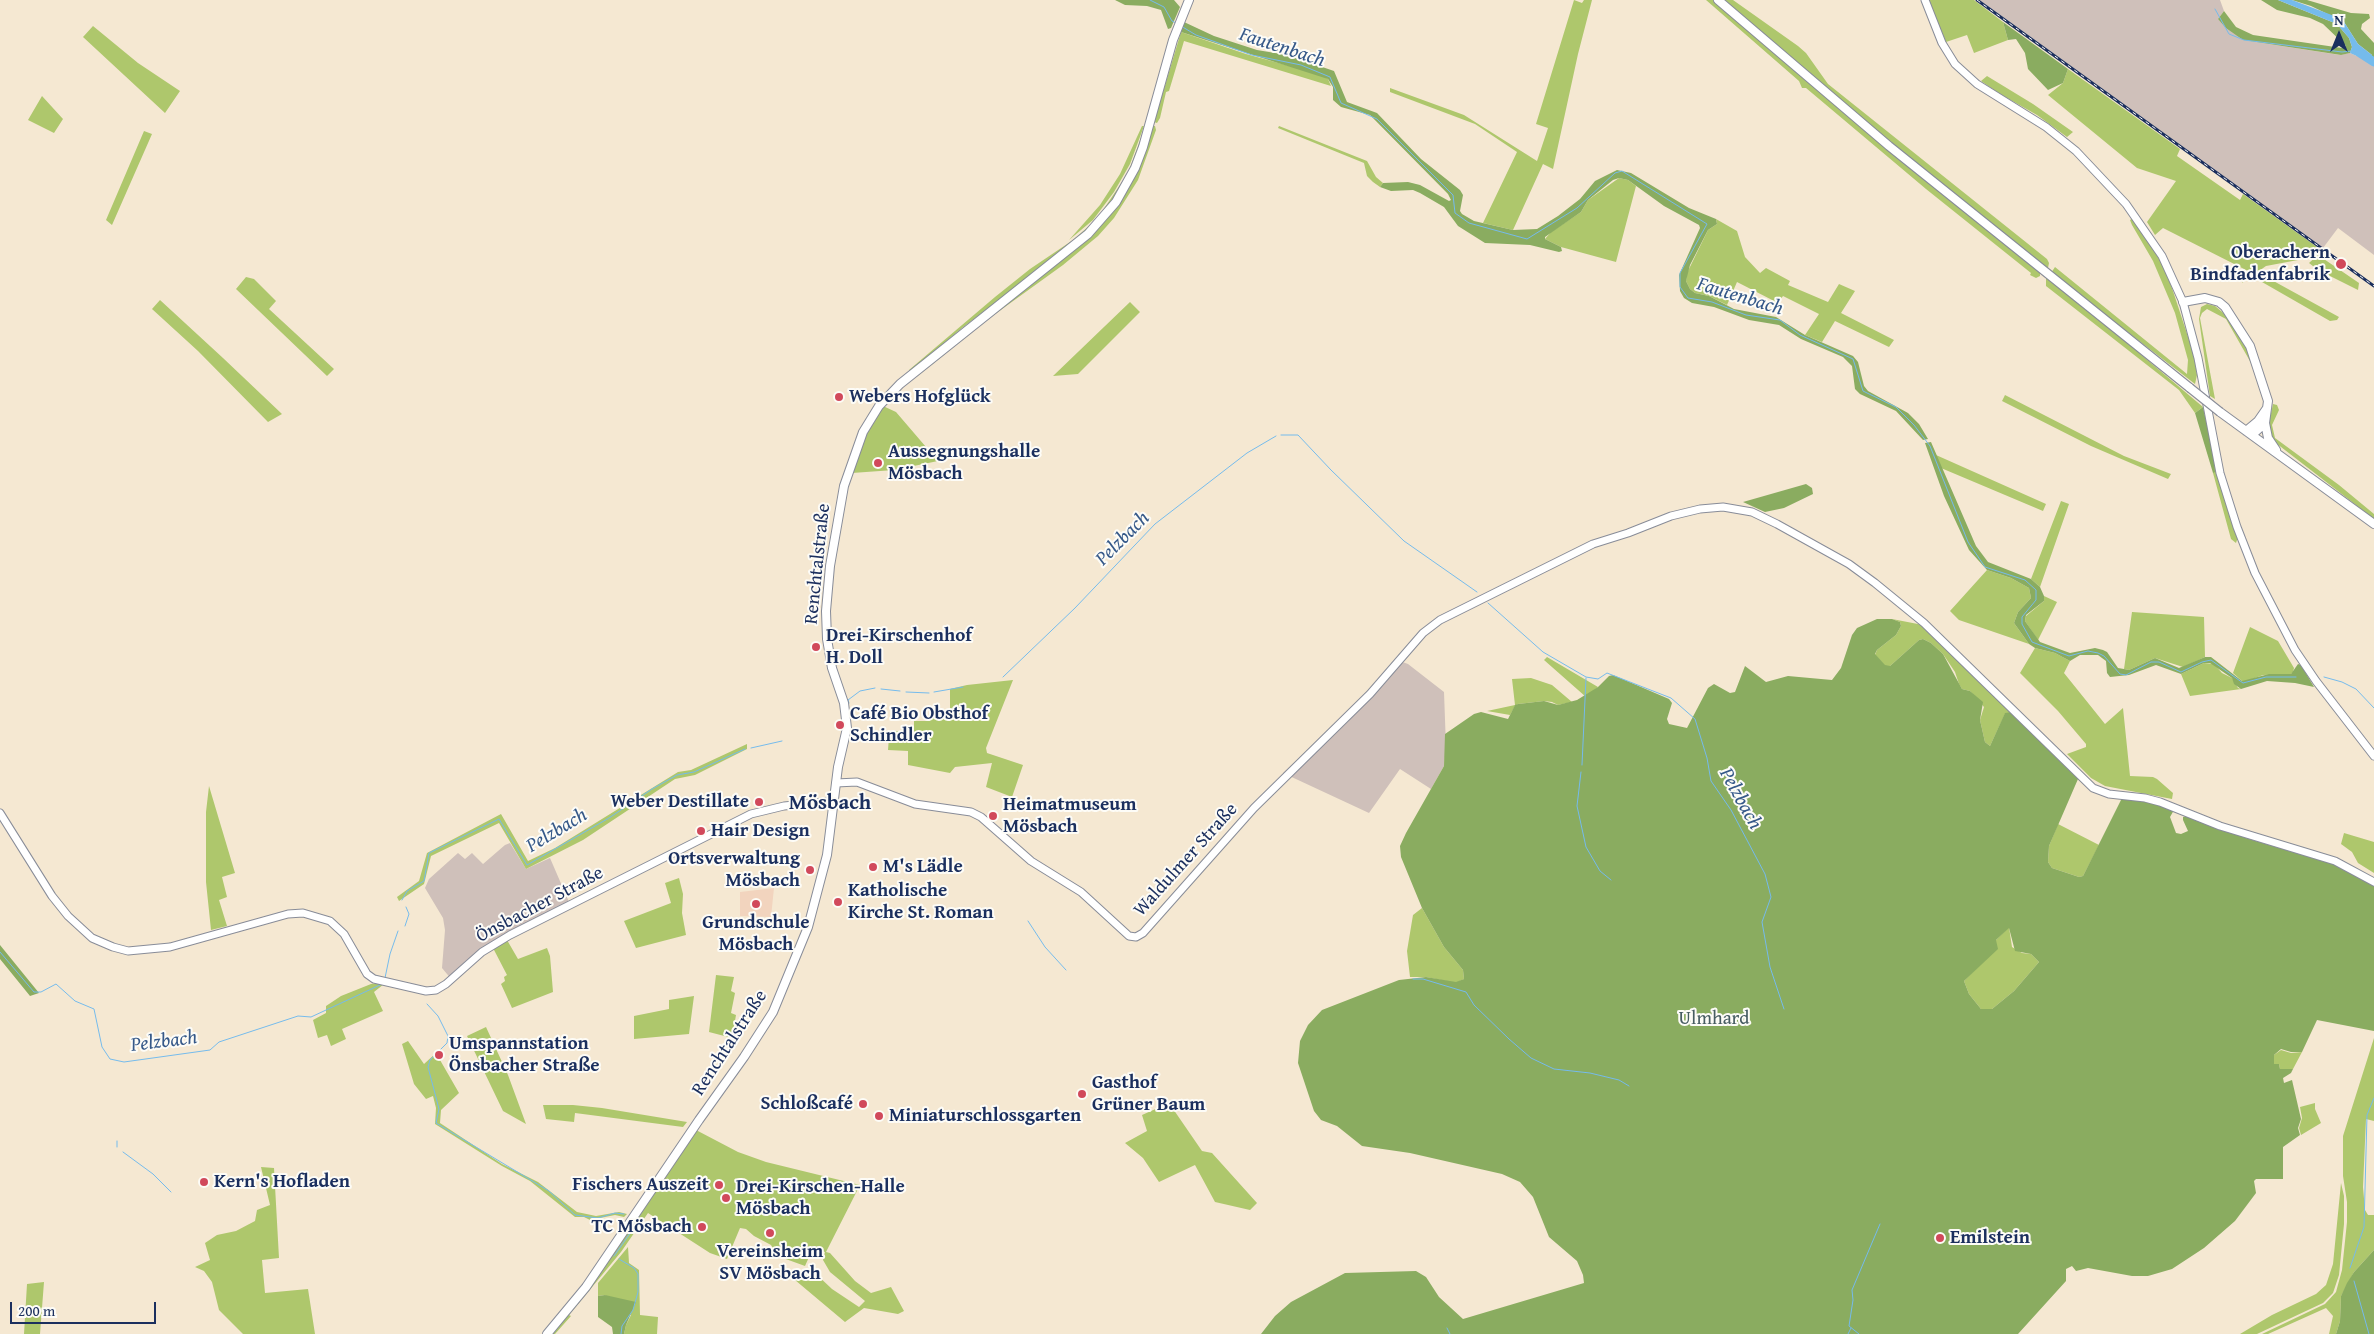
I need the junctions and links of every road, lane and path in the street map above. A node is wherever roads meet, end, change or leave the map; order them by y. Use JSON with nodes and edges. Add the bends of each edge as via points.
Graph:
{"nodes":[{"id":1,"x":1189,"y":0,"type":"edge"},
{"id":2,"x":1718,"y":0,"type":"edge"},
{"id":3,"x":1925,"y":0,"type":"edge"},
{"id":4,"x":2183,"y":302,"type":"junction"},
{"id":5,"x":2267,"y":408,"type":"junction"},
{"id":6,"x":2265,"y":424,"type":"junction"},
{"id":7,"x":2249,"y":433,"type":"junction"},
{"id":8,"x":2278,"y":454,"type":"junction"},
{"id":9,"x":2374,"y":524,"type":"edge"},
{"id":10,"x":2374,"y":756,"type":"edge"},
{"id":11,"x":836,"y":782,"type":"junction"},
{"id":12,"x":834,"y":801,"type":"junction"},
{"id":13,"x":0,"y":813,"type":"edge"},
{"id":14,"x":2374,"y":882,"type":"edge"},
{"id":15,"x":547,"y":1334,"type":"edge"}],
"edges":[{"from":1,"to":11,"type":"main road","name":"Renchtalstraße","via":[[1143,147],[1116,202],[1088,234],[973,324],[884,400],[863,432],[844,486],[826,611],[829,657],[847,719]]},
{"from":2,"to":7,"type":"main road","bridge":true,"via":[[1889,146]]},
{"from":3,"to":4,"type":"street","via":[[1942,43],[1955,64],[1977,84],[2046,127],[2076,151],[2126,204],[2162,256]]},
{"from":4,"to":5,"type":"main road","via":[[2205,298],[2225,307],[2250,346],[2268,401]]},
{"from":4,"to":10,"type":"street","via":[[2198,358],[2220,474],[2255,573],[2295,650]]},
{"from":5,"to":6,"type":"main road"},
{"from":5,"to":7,"type":"main road"},
{"from":6,"to":7,"type":"main road"},
{"from":6,"to":8,"type":"main road","via":[[2268,438]]},
{"from":7,"to":8,"type":"main road"},
{"from":8,"to":9,"type":"main road"},
{"from":11,"to":12,"type":"main road","name":"Renchtalstraße"},
{"from":11,"to":14,"type":"street","name":"Waldulmer Straße","via":[[857,782],[915,804],[971,812],[981,817],[1024,855],[1081,892],[1129,936],[1136,937],[1254,808],[1379,684],[1423,633],[1447,615],[1593,544],[1688,512],[1723,507],[1752,512],[1777,524],[1849,564],[1900,601],[2093,788],[2109,794],[2145,798],[2220,826],[2335,860]]},
{"from":12,"to":13,"type":"street","name":"Önsbacher Straße","via":[[784,806],[751,814],[510,935],[482,952],[446,984],[426,991],[374,979],[361,968],[344,934],[330,921],[303,913],[288,914],[170,947],[137,951],[113,947],[92,938],[68,916]]},
{"from":12,"to":15,"type":"main road","name":"Renchtalstraße","via":[[819,894],[773,1012],[591,1279]]}]}
